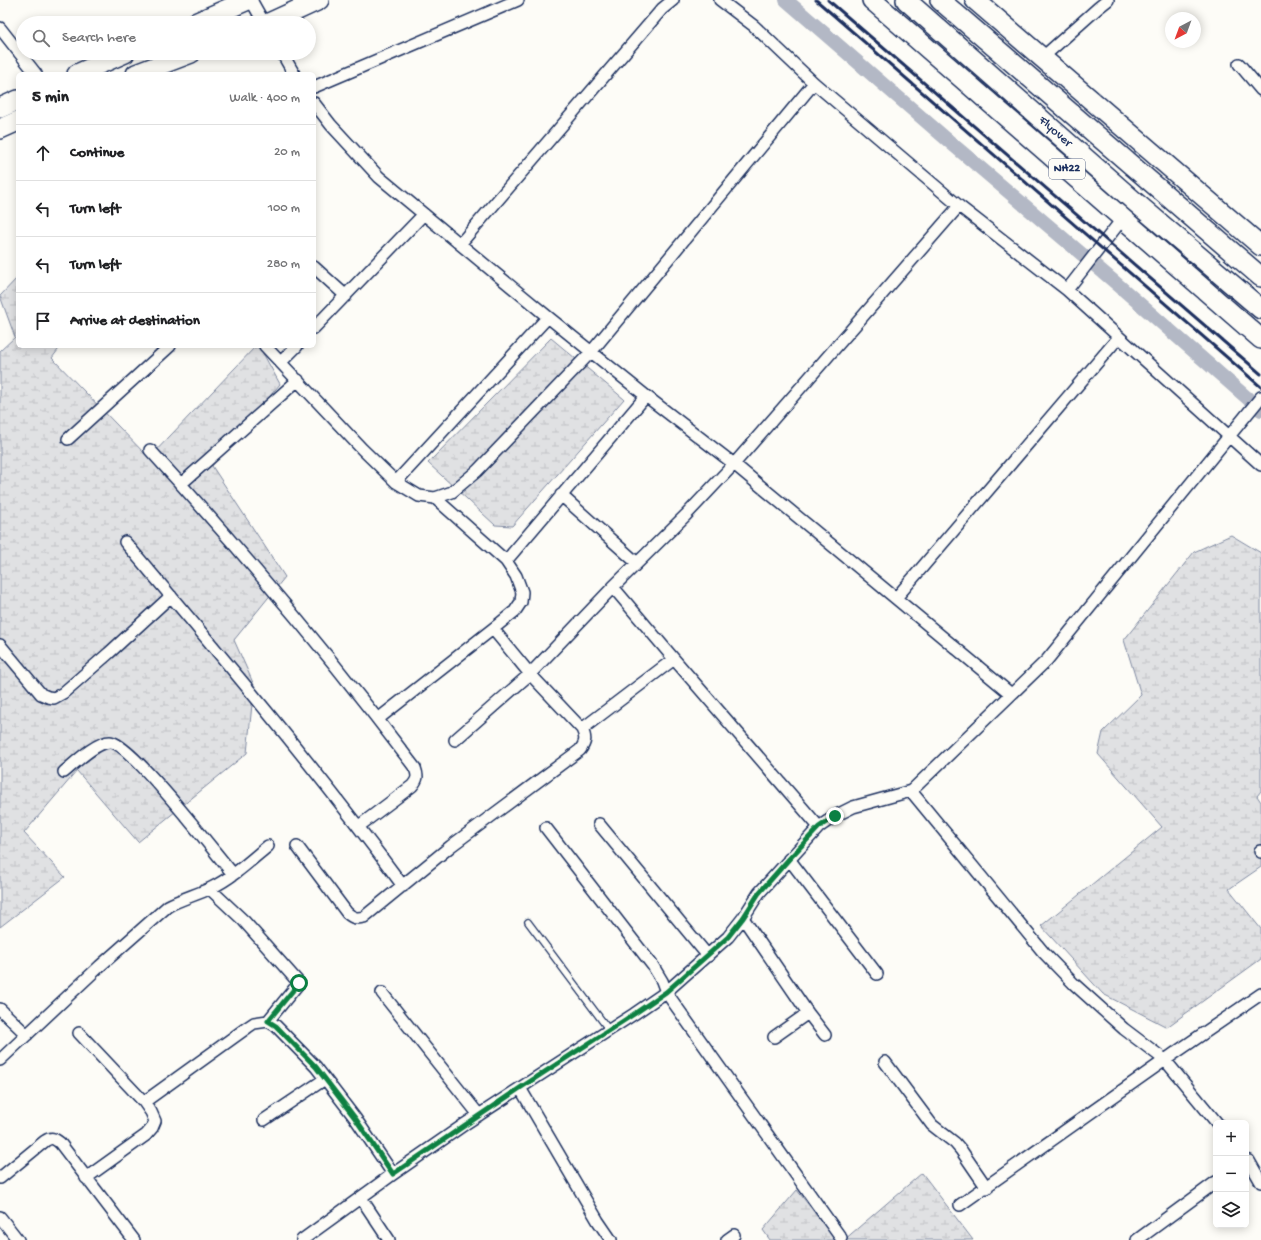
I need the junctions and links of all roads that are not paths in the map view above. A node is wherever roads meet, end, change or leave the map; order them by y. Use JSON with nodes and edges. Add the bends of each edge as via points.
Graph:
{"nodes":[{"id":1,"x":248,"y":0,"type":"edge"},
{"id":2,"x":252,"y":0,"type":"edge"},
{"id":3,"x":319,"y":0,"type":"edge"},
{"id":4,"x":518,"y":0,"type":"edge"},
{"id":5,"x":673,"y":0,"type":"edge"},
{"id":6,"x":720,"y":0,"type":"edge"},
{"id":7,"x":872,"y":0,"type":"edge"},
{"id":8,"x":906,"y":0,"type":"edge"},
{"id":9,"x":940,"y":0,"type":"edge"},
{"id":10,"x":975,"y":0,"type":"edge"},
{"id":11,"x":1108,"y":0,"type":"edge"},
{"id":12,"x":211,"y":16,"type":"edge"},
{"id":13,"x":260,"y":16,"type":"edge"},
{"id":14,"x":284,"y":16,"type":"edge"},
{"id":15,"x":0,"y":28,"type":"edge"},
{"id":16,"x":16,"y":48,"type":"edge"},
{"id":17,"x":1043,"y":57,"type":"junction"},
{"id":18,"x":25,"y":60,"type":"edge"},
{"id":19,"x":109,"y":60,"type":"edge"},
{"id":20,"x":173,"y":60,"type":"edge"},
{"id":21,"x":286,"y":60,"type":"edge"},
{"id":22,"x":1239,"y":64,"type":"dead end"},
{"id":23,"x":34,"y":72,"type":"edge"},
{"id":24,"x":82,"y":72,"type":"edge"},
{"id":25,"x":141,"y":72,"type":"edge"},
{"id":26,"x":293,"y":72,"type":"edge"},
{"id":27,"x":814,"y":83,"type":"junction"},
{"id":28,"x":316,"y":86,"type":"edge"},
{"id":29,"x":1261,"y":90,"type":"edge"},
{"id":30,"x":16,"y":101,"type":"edge"},
{"id":31,"x":316,"y":105,"type":"edge"},
{"id":32,"x":0,"y":108,"type":"edge"},
{"id":33,"x":16,"y":122,"type":"edge"},
{"id":34,"x":0,"y":129,"type":"edge"},
{"id":35,"x":959,"y":206,"type":"junction"},
{"id":36,"x":424,"y":214,"type":"junction"},
{"id":37,"x":1123,"y":218,"type":"junction"},
{"id":38,"x":460,"y":244,"type":"junction"},
{"id":39,"x":1261,"y":246,"type":"edge"},
{"id":40,"x":316,"y":269,"type":"edge"},
{"id":41,"x":1261,"y":277,"type":"edge"},
{"id":42,"x":1067,"y":290,"type":"junction"},
{"id":43,"x":346,"y":296,"type":"junction"},
{"id":44,"x":1261,"y":309,"type":"edge"},
{"id":45,"x":548,"y":317,"type":"junction"},
{"id":46,"x":316,"y":326,"type":"edge"},
{"id":47,"x":1119,"y":337,"type":"junction"},
{"id":48,"x":1261,"y":339,"type":"edge"},
{"id":49,"x":168,"y":348,"type":"edge"},
{"id":50,"x":267,"y":348,"type":"edge"},
{"id":51,"x":295,"y":348,"type":"edge"},
{"id":52,"x":592,"y":351,"type":"junction"},
{"id":53,"x":281,"y":362,"type":"junction"},
{"id":54,"x":298,"y":380,"type":"junction"},
{"id":55,"x":646,"y":396,"type":"junction"},
{"id":56,"x":1261,"y":397,"type":"edge"},
{"id":57,"x":1228,"y":436,"type":"junction"},
{"id":58,"x":68,"y":439,"type":"dead end"},
{"id":59,"x":150,"y":450,"type":"dead end"},
{"id":60,"x":734,"y":464,"type":"junction"},
{"id":61,"x":1261,"y":465,"type":"edge"},
{"id":62,"x":396,"y":482,"type":"junction"},
{"id":63,"x":181,"y":484,"type":"junction"},
{"id":64,"x":561,"y":495,"type":"junction"},
{"id":65,"x":435,"y":498,"type":"junction"},
{"id":66,"x":125,"y":542,"type":"dead end"},
{"id":67,"x":506,"y":561,"type":"junction"},
{"id":68,"x":637,"y":563,"type":"junction"},
{"id":69,"x":613,"y":587,"type":"junction"},
{"id":70,"x":171,"y":596,"type":"junction"},
{"id":71,"x":896,"y":598,"type":"junction"},
{"id":72,"x":494,"y":629,"type":"junction"},
{"id":73,"x":0,"y":645,"type":"edge"},
{"id":74,"x":674,"y":659,"type":"junction"},
{"id":75,"x":530,"y":674,"type":"junction"},
{"id":76,"x":1011,"y":694,"type":"junction"},
{"id":77,"x":378,"y":719,"type":"junction"},
{"id":78,"x":582,"y":729,"type":"junction"},
{"id":79,"x":455,"y":740,"type":"dead end"},
{"id":80,"x":64,"y":772,"type":"dead end"},
{"id":81,"x":911,"y":791,"type":"junction"},
{"id":82,"x":599,"y":824,"type":"dead end"},
{"id":83,"x":359,"y":826,"type":"junction"},
{"id":84,"x":819,"y":827,"type":"junction"},
{"id":85,"x":546,"y":828,"type":"dead end"},
{"id":86,"x":268,"y":846,"type":"dead end"},
{"id":87,"x":297,"y":846,"type":"dead end"},
{"id":88,"x":789,"y":859,"type":"junction"},
{"id":89,"x":233,"y":874,"type":"junction"},
{"id":90,"x":403,"y":886,"type":"junction"},
{"id":91,"x":210,"y":889,"type":"junction"},
{"id":92,"x":743,"y":918,"type":"junction"},
{"id":93,"x":528,"y":922,"type":"dead end"},
{"id":94,"x":708,"y":956,"type":"junction"},
{"id":95,"x":877,"y":974,"type":"dead end"},
{"id":96,"x":666,"y":992,"type":"junction"},
{"id":97,"x":382,"y":993,"type":"dead end"},
{"id":98,"x":1261,"y":994,"type":"edge"},
{"id":99,"x":0,"y":1009,"type":"edge"},
{"id":100,"x":808,"y":1014,"type":"junction"},
{"id":101,"x":268,"y":1021,"type":"junction"},
{"id":102,"x":609,"y":1030,"type":"junction"},
{"id":103,"x":79,"y":1033,"type":"dead end"},
{"id":104,"x":27,"y":1035,"type":"junction"},
{"id":105,"x":825,"y":1035,"type":"dead end"},
{"id":106,"x":774,"y":1037,"type":"dead end"},
{"id":107,"x":0,"y":1060,"type":"edge"},
{"id":108,"x":1165,"y":1060,"type":"junction"},
{"id":109,"x":885,"y":1062,"type":"dead end"},
{"id":110,"x":325,"y":1079,"type":"junction"},
{"id":111,"x":520,"y":1088,"type":"junction"},
{"id":112,"x":144,"y":1102,"type":"junction"},
{"id":113,"x":480,"y":1115,"type":"junction"},
{"id":114,"x":264,"y":1120,"type":"dead end"},
{"id":115,"x":1215,"y":1120,"type":"edge"},
{"id":116,"x":1249,"y":1163,"type":"edge"},
{"id":117,"x":393,"y":1174,"type":"junction"},
{"id":118,"x":0,"y":1178,"type":"edge"},
{"id":119,"x":86,"y":1178,"type":"junction"},
{"id":120,"x":1261,"y":1182,"type":"edge"},
{"id":121,"x":1213,"y":1184,"type":"edge"},
{"id":122,"x":987,"y":1188,"type":"junction"},
{"id":123,"x":361,"y":1198,"type":"junction"},
{"id":124,"x":960,"y":1205,"type":"dead end"},
{"id":125,"x":0,"y":1217,"type":"edge"},
{"id":126,"x":841,"y":1238,"type":"dead end"},
{"id":127,"x":18,"y":1240,"type":"edge"},
{"id":128,"x":134,"y":1240,"type":"edge"},
{"id":129,"x":302,"y":1240,"type":"edge"},
{"id":130,"x":389,"y":1240,"type":"edge"},
{"id":131,"x":611,"y":1240,"type":"edge"},
{"id":132,"x":1137,"y":1240,"type":"edge"}],
"edges":[{"from":1,"to":12,"type":"highway"},
{"from":2,"to":13,"type":"street"},
{"from":3,"to":14,"type":"highway"},
{"from":4,"to":28,"type":"street"},
{"from":5,"to":38,"type":"street","via":[[662,9]]},
{"from":6,"to":27,"type":"street","via":[[754,26]]},
{"from":7,"to":37,"type":"highway","number":"NH22"},
{"from":8,"to":44,"type":"highway","name":"Flyover"},
{"from":9,"to":41,"type":"highway","name":"Flyover"},
{"from":10,"to":17,"type":"highway"},
{"from":11,"to":17,"type":"street"},
{"from":15,"to":16,"type":"street"},
{"from":17,"to":39,"type":"highway"},
{"from":18,"to":23,"type":"street"},
{"from":19,"to":24,"type":"highway"},
{"from":20,"to":25,"type":"highway"},
{"from":21,"to":26,"type":"street"},
{"from":22,"to":29,"type":"street"},
{"from":27,"to":35,"type":"street"},
{"from":27,"to":52,"type":"street"},
{"from":30,"to":32,"type":"highway"},
{"from":31,"to":36,"type":"street","via":[[379,177]]},
{"from":33,"to":34,"type":"highway"},
{"from":35,"to":42,"type":"street"},
{"from":35,"to":60,"type":"street"},
{"from":36,"to":38,"type":"street"},
{"from":36,"to":43,"type":"street"},
{"from":37,"to":42,"type":"street"},
{"from":37,"to":48,"type":"highway","number":"NH22"},
{"from":38,"to":45,"type":"street"},
{"from":40,"to":43,"type":"street"},
{"from":42,"to":47,"type":"street"},
{"from":43,"to":46,"type":"street"},
{"from":45,"to":52,"type":"street"},
{"from":45,"to":62,"type":"street"},
{"from":47,"to":57,"type":"street"},
{"from":47,"to":71,"type":"street"},
{"from":49,"to":58,"type":"street"},
{"from":50,"to":53,"type":"street"},
{"from":51,"to":53,"type":"street"},
{"from":52,"to":55,"type":"street"},
{"from":52,"to":65,"type":"street","via":[[476,471],[452,492]]},
{"from":53,"to":54,"type":"street"},
{"from":54,"to":62,"type":"street"},
{"from":54,"to":63,"type":"street"},
{"from":55,"to":60,"type":"street"},
{"from":55,"to":64,"type":"street"},
{"from":56,"to":57,"type":"street"},
{"from":57,"to":61,"type":"street"},
{"from":57,"to":76,"type":"street","via":[[1062,643]]},
{"from":59,"to":63,"type":"street"},
{"from":60,"to":68,"type":"street"},
{"from":60,"to":71,"type":"street"},
{"from":62,"to":65,"type":"street","via":[[419,496]]},
{"from":63,"to":77,"type":"street","via":[[232,541]]},
{"from":64,"to":67,"type":"street"},
{"from":64,"to":68,"type":"street"},
{"from":65,"to":67,"type":"street"},
{"from":66,"to":70,"type":"street"},
{"from":67,"to":72,"type":"street","via":[[516,576],[522,592],[521,602],[515,611]]},
{"from":68,"to":69,"type":"street"},
{"from":69,"to":74,"type":"street"},
{"from":69,"to":75,"type":"street"},
{"from":70,"to":73,"type":"street","via":[[109,653],[54,698],[40,694]]},
{"from":70,"to":83,"type":"street"},
{"from":71,"to":76,"type":"street"},
{"from":72,"to":75,"type":"street"},
{"from":72,"to":77,"type":"street"},
{"from":74,"to":78,"type":"street"},
{"from":74,"to":84,"type":"street"},
{"from":75,"to":78,"type":"street"},
{"from":75,"to":79,"type":"street"},
{"from":76,"to":81,"type":"street"},
{"from":77,"to":83,"type":"street","via":[[418,775],[412,786]]},
{"from":78,"to":90,"type":"street","via":[[585,743],[580,750],[451,846]]},
{"from":80,"to":89,"type":"street","via":[[105,743],[118,745],[158,784]]},
{"from":81,"to":84,"type":"street","via":[[853,807]]},
{"from":81,"to":108,"type":"street","via":[[1044,953],[1124,1029]]},
{"from":82,"to":94,"type":"street"},
{"from":83,"to":90,"type":"street"},
{"from":84,"to":88,"type":"street"},
{"from":85,"to":96,"type":"street","via":[[650,962]]},
{"from":86,"to":89,"type":"street"},
{"from":87,"to":90,"type":"street","via":[[347,913],[357,919],[364,917]]},
{"from":88,"to":92,"type":"street","via":[[759,893]]},
{"from":88,"to":95,"type":"street"},
{"from":89,"to":91,"type":"street"},
{"from":91,"to":101,"type":"street","via":[[244,921],[299,983]]},
{"from":91,"to":104,"type":"street","via":[[168,906]]},
{"from":92,"to":94,"type":"street"},
{"from":92,"to":100,"type":"street"},
{"from":93,"to":102,"type":"lane"},
{"from":94,"to":96,"type":"street"},
{"from":96,"to":102,"type":"street"},
{"from":96,"to":126,"type":"street"},
{"from":97,"to":113,"type":"street"},
{"from":98,"to":108,"type":"street"},
{"from":99,"to":104,"type":"street"},
{"from":100,"to":105,"type":"street"},
{"from":100,"to":106,"type":"street"},
{"from":101,"to":110,"type":"street","via":[[289,1039]]},
{"from":101,"to":112,"type":"street","via":[[254,1023]]},
{"from":102,"to":111,"type":"street"},
{"from":103,"to":112,"type":"street"},
{"from":104,"to":107,"type":"street"},
{"from":108,"to":115,"type":"street"},
{"from":108,"to":122,"type":"street"},
{"from":109,"to":122,"type":"street","via":[[932,1125],[961,1150]]},
{"from":110,"to":114,"type":"street"},
{"from":110,"to":117,"type":"street"},
{"from":111,"to":113,"type":"street"},
{"from":111,"to":131,"type":"street"},
{"from":112,"to":119,"type":"street","via":[[155,1121],[152,1128]]},
{"from":113,"to":117,"type":"street"},
{"from":116,"to":120,"type":"street"},
{"from":117,"to":123,"type":"street"},
{"from":118,"to":119,"type":"street","via":[[50,1138],[55,1138]]},
{"from":119,"to":128,"type":"street"},
{"from":121,"to":132,"type":"street"},
{"from":122,"to":124,"type":"street"},
{"from":123,"to":129,"type":"street"},
{"from":123,"to":130,"type":"street"},
{"from":125,"to":127,"type":"street"}]}
